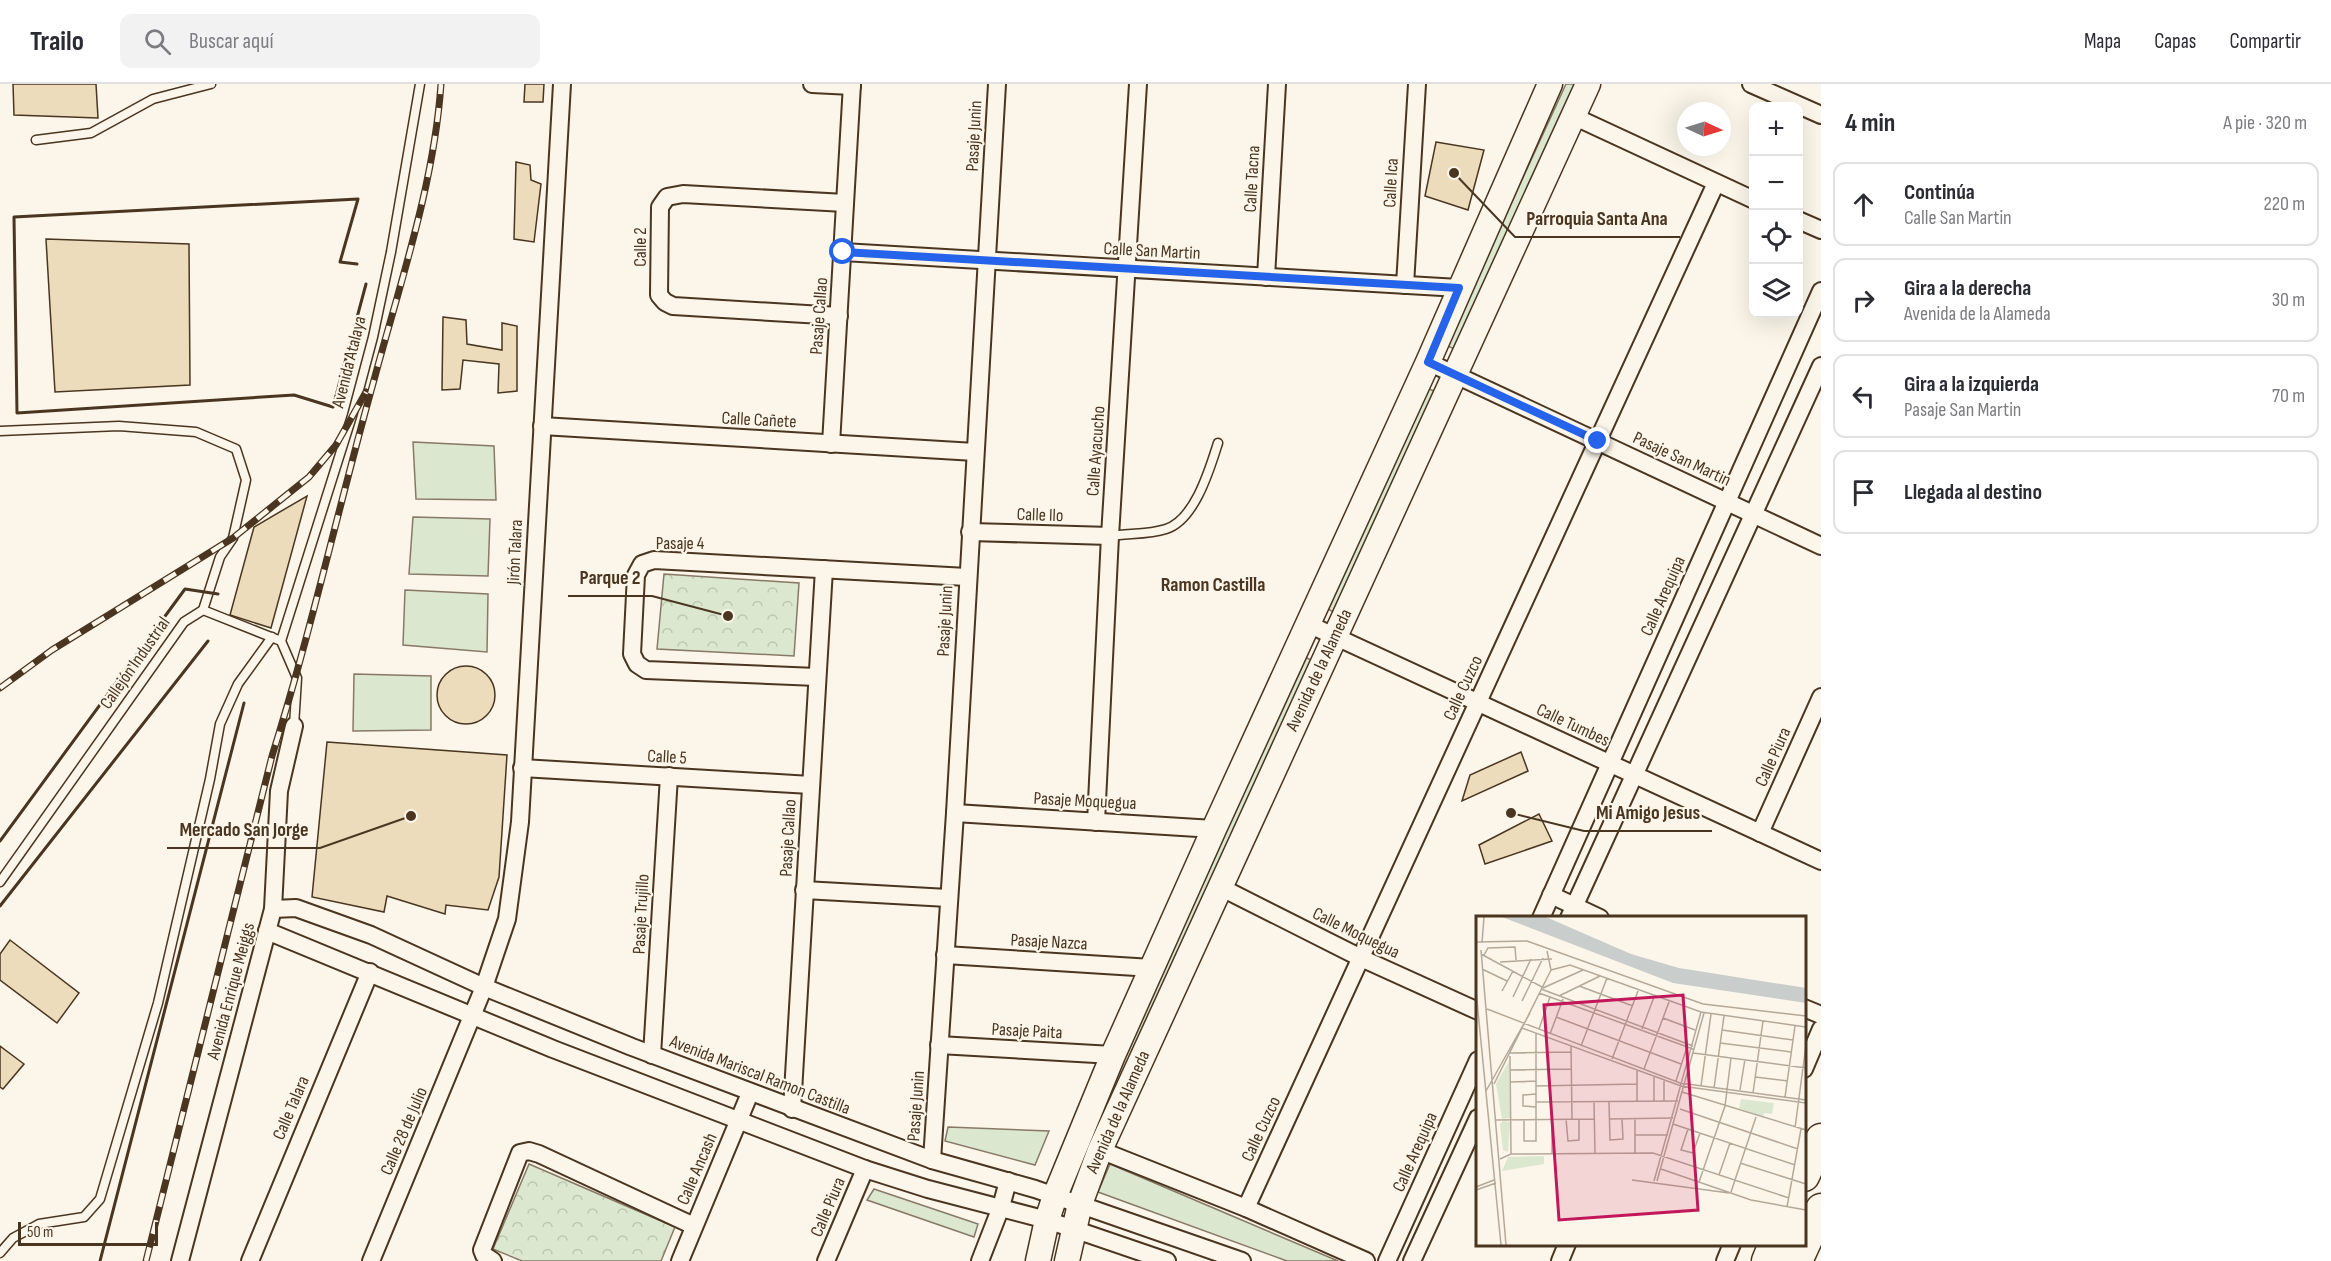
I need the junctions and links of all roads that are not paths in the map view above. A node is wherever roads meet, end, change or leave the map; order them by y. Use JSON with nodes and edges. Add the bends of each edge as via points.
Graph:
{"nodes":[{"id":1,"x":212,"y":84,"type":"edge"},
{"id":2,"x":420,"y":84,"type":"edge"},
{"id":3,"x":562,"y":84,"type":"edge"},
{"id":4,"x":812,"y":84,"type":"edge"},
{"id":5,"x":997,"y":84,"type":"edge"},
{"id":6,"x":1138,"y":84,"type":"edge"},
{"id":7,"x":1277,"y":84,"type":"edge"},
{"id":8,"x":1417,"y":84,"type":"edge"},
{"id":9,"x":1550,"y":84,"type":"edge"},
{"id":10,"x":1588,"y":84,"type":"edge"},
{"id":11,"x":1751,"y":84,"type":"edge"},
{"id":12,"x":852,"y":85,"type":"edge"},
{"id":13,"x":1821,"y":115,"type":"edge"},
{"id":14,"x":1573,"y":116,"type":"junction"},
{"id":15,"x":36,"y":140,"type":"dead end"},
{"id":16,"x":1716,"y":183,"type":"junction"},
{"id":17,"x":1749,"y":198,"type":"edge"},
{"id":18,"x":845,"y":203,"type":"junction"},
{"id":19,"x":1803,"y":222,"type":"edge"},
{"id":20,"x":1821,"y":230,"type":"edge"},
{"id":21,"x":843,"y":252,"type":"junction"},
{"id":22,"x":987,"y":260,"type":"junction"},
{"id":23,"x":1127,"y":269,"type":"junction"},
{"id":24,"x":1266,"y":277,"type":"junction"},
{"id":25,"x":1405,"y":285,"type":"junction"},
{"id":26,"x":1459,"y":288,"type":"junction"},
{"id":27,"x":1821,"y":291,"type":"edge"},
{"id":28,"x":839,"y":316,"type":"junction"},
{"id":29,"x":1428,"y":362,"type":"junction"},
{"id":30,"x":1821,"y":366,"type":"edge"},
{"id":31,"x":1455,"y":374,"type":"junction"},
{"id":32,"x":542,"y":426,"type":"junction"},
{"id":33,"x":0,"y":431,"type":"edge"},
{"id":34,"x":1598,"y":441,"type":"junction"},
{"id":35,"x":1218,"y":443,"type":"dead end"},
{"id":36,"x":831,"y":444,"type":"junction"},
{"id":37,"x":975,"y":452,"type":"junction"},
{"id":38,"x":1727,"y":502,"type":"junction"},
{"id":39,"x":1753,"y":514,"type":"junction"},
{"id":40,"x":970,"y":532,"type":"junction"},
{"id":41,"x":1110,"y":536,"type":"junction"},
{"id":42,"x":1821,"y":546,"type":"edge"},
{"id":43,"x":824,"y":568,"type":"junction"},
{"id":44,"x":967,"y":577,"type":"junction"},
{"id":45,"x":203,"y":610,"type":"junction"},
{"id":46,"x":1308,"y":624,"type":"junction"},
{"id":47,"x":1335,"y":636,"type":"junction"},
{"id":48,"x":272,"y":637,"type":"junction"},
{"id":49,"x":281,"y":641,"type":"junction"},
{"id":50,"x":817,"y":677,"type":"junction"},
{"id":51,"x":1821,"y":698,"type":"edge"},
{"id":52,"x":1478,"y":703,"type":"junction"},
{"id":53,"x":294,"y":726,"type":"joint"},
{"id":54,"x":1610,"y":763,"type":"junction"},
{"id":55,"x":522,"y":768,"type":"junction"},
{"id":56,"x":1634,"y":775,"type":"junction"},
{"id":57,"x":669,"y":776,"type":"junction"},
{"id":58,"x":811,"y":784,"type":"junction"},
{"id":59,"x":955,"y":813,"type":"junction"},
{"id":60,"x":1096,"y":822,"type":"junction"},
{"id":61,"x":1214,"y":829,"type":"junction"},
{"id":62,"x":1760,"y":833,"type":"junction"},
{"id":63,"x":1821,"y":861,"type":"edge"},
{"id":64,"x":0,"y":882,"type":"edge"},
{"id":65,"x":1220,"y":887,"type":"junction"},
{"id":66,"x":804,"y":890,"type":"junction"},
{"id":67,"x":1551,"y":895,"type":"junction"},
{"id":68,"x":948,"y":898,"type":"junction"},
{"id":69,"x":273,"y":909,"type":"junction"},
{"id":70,"x":1572,"y":912,"type":"edge"},
{"id":71,"x":1542,"y":916,"type":"edge"},
{"id":72,"x":1591,"y":916,"type":"edge"},
{"id":73,"x":267,"y":931,"type":"junction"},
{"id":74,"x":945,"y":955,"type":"junction"},
{"id":75,"x":1360,"y":958,"type":"junction"},
{"id":76,"x":1152,"y":968,"type":"junction"},
{"id":77,"x":370,"y":972,"type":"junction"},
{"id":78,"x":484,"y":987,"type":"junction"},
{"id":79,"x":1806,"y":1009,"type":"edge"},
{"id":80,"x":1476,"y":1010,"type":"edge"},
{"id":81,"x":472,"y":1016,"type":"junction"},
{"id":82,"x":1821,"y":1016,"type":"edge"},
{"id":83,"x":1821,"y":1029,"type":"edge"},
{"id":84,"x":939,"y":1045,"type":"junction"},
{"id":85,"x":652,"y":1055,"type":"junction"},
{"id":86,"x":1113,"y":1055,"type":"junction"},
{"id":87,"x":1476,"y":1063,"type":"edge"},
{"id":88,"x":1806,"y":1064,"type":"edge"},
{"id":89,"x":750,"y":1093,"type":"junction"},
{"id":90,"x":792,"y":1109,"type":"junction"},
{"id":91,"x":738,"y":1121,"type":"junction"},
{"id":92,"x":1476,"y":1122,"type":"edge"},
{"id":93,"x":1821,"y":1139,"type":"edge"},
{"id":94,"x":1100,"y":1150,"type":"junction"},
{"id":95,"x":932,"y":1160,"type":"junction"},
{"id":96,"x":865,"y":1168,"type":"junction"},
{"id":97,"x":1806,"y":1172,"type":"edge"},
{"id":98,"x":1008,"y":1181,"type":"junction"},
{"id":99,"x":1055,"y":1196,"type":"junction"},
{"id":100,"x":1080,"y":1204,"type":"junction"},
{"id":101,"x":1001,"y":1207,"type":"junction"},
{"id":102,"x":1246,"y":1208,"type":"junction"},
{"id":103,"x":1821,"y":1209,"type":"edge"},
{"id":104,"x":1047,"y":1220,"type":"junction"},
{"id":105,"x":694,"y":1226,"type":"junction"},
{"id":106,"x":1073,"y":1229,"type":"junction"},
{"id":107,"x":1806,"y":1242,"type":"edge"},
{"id":108,"x":1567,"y":1246,"type":"edge"},
{"id":109,"x":1732,"y":1246,"type":"edge"},
{"id":110,"x":1774,"y":1246,"type":"edge"},
{"id":111,"x":1804,"y":1246,"type":"edge"},
{"id":112,"x":0,"y":1253,"type":"edge"},
{"id":113,"x":180,"y":1261,"type":"edge"},
{"id":114,"x":250,"y":1261,"type":"edge"},
{"id":115,"x":370,"y":1261,"type":"edge"},
{"id":116,"x":493,"y":1261,"type":"edge"},
{"id":117,"x":680,"y":1261,"type":"edge"},
{"id":118,"x":826,"y":1261,"type":"edge"},
{"id":119,"x":980,"y":1261,"type":"edge"},
{"id":120,"x":1038,"y":1261,"type":"edge"},
{"id":121,"x":1067,"y":1261,"type":"edge"},
{"id":122,"x":1167,"y":1261,"type":"edge"},
{"id":123,"x":1242,"y":1261,"type":"edge"},
{"id":124,"x":1366,"y":1261,"type":"edge"},
{"id":125,"x":1388,"y":1261,"type":"edge"},
{"id":126,"x":1412,"y":1261,"type":"edge"},
{"id":127,"x":1560,"y":1261,"type":"edge"},
{"id":128,"x":1725,"y":1261,"type":"edge"},
{"id":129,"x":1767,"y":1261,"type":"edge"},
{"id":130,"x":1797,"y":1261,"type":"edge"}],
"edges":[{"from":1,"to":15,"type":"lane","via":[[153,99],[91,133]]},
{"from":2,"to":49,"type":"lane","name":"Avenida Atalaya","via":[[373,337]]},
{"from":3,"to":32,"type":"street","name":"Jirón Talara"},
{"from":4,"to":12,"type":"street"},
{"from":5,"to":22,"type":"street","name":"Pasaje Junin"},
{"from":6,"to":23,"type":"street","name":"Calle Ayacucho"},
{"from":7,"to":24,"type":"street","name":"Calle Tacna"},
{"from":8,"to":25,"type":"street","name":"Calle Ica"},
{"from":9,"to":26,"type":"street","name":"Avenida de la Alameda"},
{"from":10,"to":14,"type":"street","name":"Avenida de la Alameda"},
{"from":11,"to":13,"type":"street"},
{"from":12,"to":18,"type":"street","name":"Pasaje Callao"},
{"from":14,"to":16,"type":"street"},
{"from":14,"to":31,"type":"street","name":"Avenida de la Alameda"},
{"from":16,"to":17,"type":"street"},
{"from":16,"to":34,"type":"street","name":"Calle Cuzco"},
{"from":18,"to":21,"type":"street","name":"Pasaje Callao"},
{"from":18,"to":28,"type":"street","name":"Calle 2","via":[[683,194],[667,197],[660,207],[659,295],[665,302],[673,306]]},
{"from":19,"to":20,"type":"street"},
{"from":21,"to":22,"type":"street","name":"Calle San Martin"},
{"from":21,"to":28,"type":"street","name":"Pasaje Callao"},
{"from":22,"to":23,"type":"street","name":"Calle San Martin"},
{"from":22,"to":37,"type":"street","name":"Pasaje Junin"},
{"from":23,"to":24,"type":"street","name":"Calle San Martin"},
{"from":23,"to":41,"type":"street","name":"Calle Ayacucho"},
{"from":24,"to":25,"type":"street","name":"Calle San Martin"},
{"from":25,"to":26,"type":"street","name":"Calle San Martin"},
{"from":26,"to":29,"type":"street","name":"Avenida de la Alameda"},
{"from":27,"to":38,"type":"street","name":"Calle Arequipa"},
{"from":28,"to":36,"type":"street","name":"Pasaje Callao"},
{"from":29,"to":31,"type":"street","name":"Pasaje San Martin"},
{"from":29,"to":46,"type":"street","name":"Avenida de la Alameda"},
{"from":30,"to":39,"type":"street"},
{"from":31,"to":34,"type":"street","name":"Pasaje San Martin"},
{"from":31,"to":47,"type":"street","name":"Avenida de la Alameda"},
{"from":32,"to":36,"type":"street","name":"Calle Cañete"},
{"from":32,"to":55,"type":"street","name":"Jirón Talara"},
{"from":33,"to":45,"type":"lane","via":[[119,426],[196,432],[236,449],[246,480],[233,538],[220,557]]},
{"from":34,"to":38,"type":"street","name":"Pasaje San Martin"},
{"from":34,"to":52,"type":"street","name":"Calle Cuzco"},
{"from":35,"to":41,"type":"lane","via":[[1204,486],[1182,520],[1168,529]]},
{"from":36,"to":37,"type":"street","name":"Calle Cañete"},
{"from":37,"to":40,"type":"street","name":"Pasaje Junin"},
{"from":38,"to":39,"type":"street","name":"Pasaje San Martin"},
{"from":38,"to":54,"type":"street","name":"Calle Arequipa"},
{"from":39,"to":42,"type":"street","name":"Pasaje San Martin"},
{"from":39,"to":56,"type":"street"},
{"from":40,"to":41,"type":"street","name":"Calle Ilo"},
{"from":40,"to":44,"type":"street","name":"Pasaje Junin"},
{"from":41,"to":60,"type":"street","name":"Calle Ayacucho"},
{"from":43,"to":44,"type":"street","name":"Pasaje 4"},
{"from":43,"to":50,"type":"street","name":"Pasaje Callao"},
{"from":43,"to":50,"type":"street","name":"Pasaje 4","via":[[654,560],[642,564],[636,575],[632,654],[646,670]]},
{"from":44,"to":59,"type":"street","name":"Pasaje Junin"},
{"from":45,"to":48,"type":"lane"},
{"from":45,"to":64,"type":"lane","name":"Callejón Industrial","via":[[184,622]]},
{"from":46,"to":47,"type":"street","name":"Calle Tumbes"},
{"from":46,"to":61,"type":"street","name":"Avenida de la Alameda"},
{"from":47,"to":52,"type":"street","name":"Calle Tumbes"},
{"from":47,"to":65,"type":"street","name":"Avenida de la Alameda"},
{"from":48,"to":49,"type":"lane"},
{"from":48,"to":112,"type":"lane","via":[[238,684],[220,724],[158,1003],[100,1199],[84,1217],[39,1224],[14,1238]]},
{"from":49,"to":53,"type":"lane","via":[[297,678]]},
{"from":50,"to":58,"type":"street","name":"Pasaje Callao"},
{"from":51,"to":62,"type":"street","name":"Calle Piura"},
{"from":52,"to":54,"type":"street","name":"Calle Tumbes"},
{"from":52,"to":75,"type":"street","name":"Calle Cuzco"},
{"from":53,"to":69,"type":"street","name":"Avenida Enrique Meiggs","via":[[279,791]]},
{"from":54,"to":56,"type":"street","name":"Calle Tumbes"},
{"from":54,"to":67,"type":"street","name":"Calle Arequipa"},
{"from":55,"to":57,"type":"street","name":"Calle 5"},
{"from":55,"to":78,"type":"street","name":"Jirón Talara","via":[[520,822],[507,919]]},
{"from":56,"to":62,"type":"street","name":"Calle Tumbes"},
{"from":56,"to":70,"type":"street"},
{"from":57,"to":58,"type":"street","name":"Calle 5"},
{"from":57,"to":85,"type":"street","name":"Pasaje Trujillo"},
{"from":58,"to":66,"type":"street","name":"Pasaje Callao"},
{"from":59,"to":60,"type":"street","name":"Pasaje Moquegua"},
{"from":59,"to":68,"type":"street","name":"Pasaje Junin"},
{"from":60,"to":61,"type":"street","name":"Pasaje Moquegua"},
{"from":61,"to":76,"type":"street","name":"Avenida de la Alameda"},
{"from":62,"to":63,"type":"street","name":"Calle Tumbes"},
{"from":65,"to":75,"type":"street","name":"Calle Moquegua"},
{"from":65,"to":94,"type":"street","name":"Avenida de la Alameda"},
{"from":66,"to":68,"type":"street"},
{"from":66,"to":90,"type":"street","name":"Pasaje Callao"},
{"from":67,"to":70,"type":"street"},
{"from":67,"to":71,"type":"street","name":"Calle Arequipa"},
{"from":68,"to":74,"type":"street","name":"Pasaje Junin"},
{"from":69,"to":73,"type":"street","name":"Avenida Enrique Meiggs"},
{"from":69,"to":78,"type":"street","name":"Avenida Mariscal Ramon Castilla","via":[[296,909],[371,935]]},
{"from":70,"to":72,"type":"street"},
{"from":73,"to":77,"type":"street"},
{"from":73,"to":113,"type":"street","name":"Avenida Enrique Meiggs"},
{"from":74,"to":76,"type":"street","name":"Pasaje Nazca"},
{"from":74,"to":84,"type":"street","name":"Pasaje Junin"},
{"from":75,"to":80,"type":"street","name":"Calle Moquegua"},
{"from":75,"to":102,"type":"street","name":"Calle Cuzco"},
{"from":76,"to":86,"type":"street","name":"Avenida de la Alameda"},
{"from":77,"to":81,"type":"street"},
{"from":77,"to":114,"type":"street","name":"Calle Talara"},
{"from":78,"to":81,"type":"street","name":"Jirón Talara"},
{"from":78,"to":85,"type":"street","name":"Avenida Mariscal Ramon Castilla"},
{"from":79,"to":82,"type":"street"},
{"from":81,"to":91,"type":"street"},
{"from":81,"to":115,"type":"street","name":"Calle 28 de Julio"},
{"from":83,"to":88,"type":"street"},
{"from":84,"to":86,"type":"street","name":"Pasaje Paita"},
{"from":84,"to":95,"type":"street","name":"Pasaje Junin"},
{"from":85,"to":89,"type":"street","name":"Avenida Mariscal Ramon Castilla"},
{"from":86,"to":99,"type":"street","name":"Avenida de la Alameda"},
{"from":87,"to":125,"type":"street","name":"Calle Arequipa"},
{"from":89,"to":90,"type":"street","name":"Avenida Mariscal Ramon Castilla"},
{"from":89,"to":91,"type":"street","name":"Calle Ancash"},
{"from":90,"to":95,"type":"street","name":"Avenida Mariscal Ramon Castilla"},
{"from":91,"to":96,"type":"street"},
{"from":91,"to":105,"type":"street","name":"Calle Ancash"},
{"from":92,"to":126,"type":"street"},
{"from":93,"to":97,"type":"highway"},
{"from":94,"to":100,"type":"street","name":"Avenida de la Alameda"},
{"from":94,"to":102,"type":"street"},
{"from":95,"to":98,"type":"street","name":"Avenida Mariscal Ramon Castilla"},
{"from":96,"to":101,"type":"street"},
{"from":96,"to":118,"type":"street","name":"Calle Piura"},
{"from":98,"to":99,"type":"street","name":"Avenida Mariscal Ramon Castilla"},
{"from":98,"to":101,"type":"street"},
{"from":99,"to":100,"type":"street","name":"Avenida Mariscal Ramon Castilla"},
{"from":99,"to":104,"type":"street","name":"Avenida de la Alameda"},
{"from":100,"to":106,"type":"street","name":"Avenida de la Alameda"},
{"from":100,"to":123,"type":"street","name":"Avenida Mariscal Ramon Castilla"},
{"from":101,"to":104,"type":"street"},
{"from":101,"to":119,"type":"street"},
{"from":102,"to":124,"type":"street"},
{"from":103,"to":107,"type":"highway"},
{"from":104,"to":106,"type":"street"},
{"from":104,"to":120,"type":"street","name":"Avenida de la Alameda"},
{"from":105,"to":116,"type":"street","via":[[529,1151],[520,1153],[482,1250]]},
{"from":105,"to":117,"type":"street","name":"Calle Ancash"},
{"from":106,"to":121,"type":"street","name":"Avenida de la Alameda"},
{"from":106,"to":122,"type":"street"},
{"from":108,"to":127,"type":"street"},
{"from":109,"to":128,"type":"street"},
{"from":110,"to":129,"type":"highway"},
{"from":111,"to":130,"type":"highway"}]}
